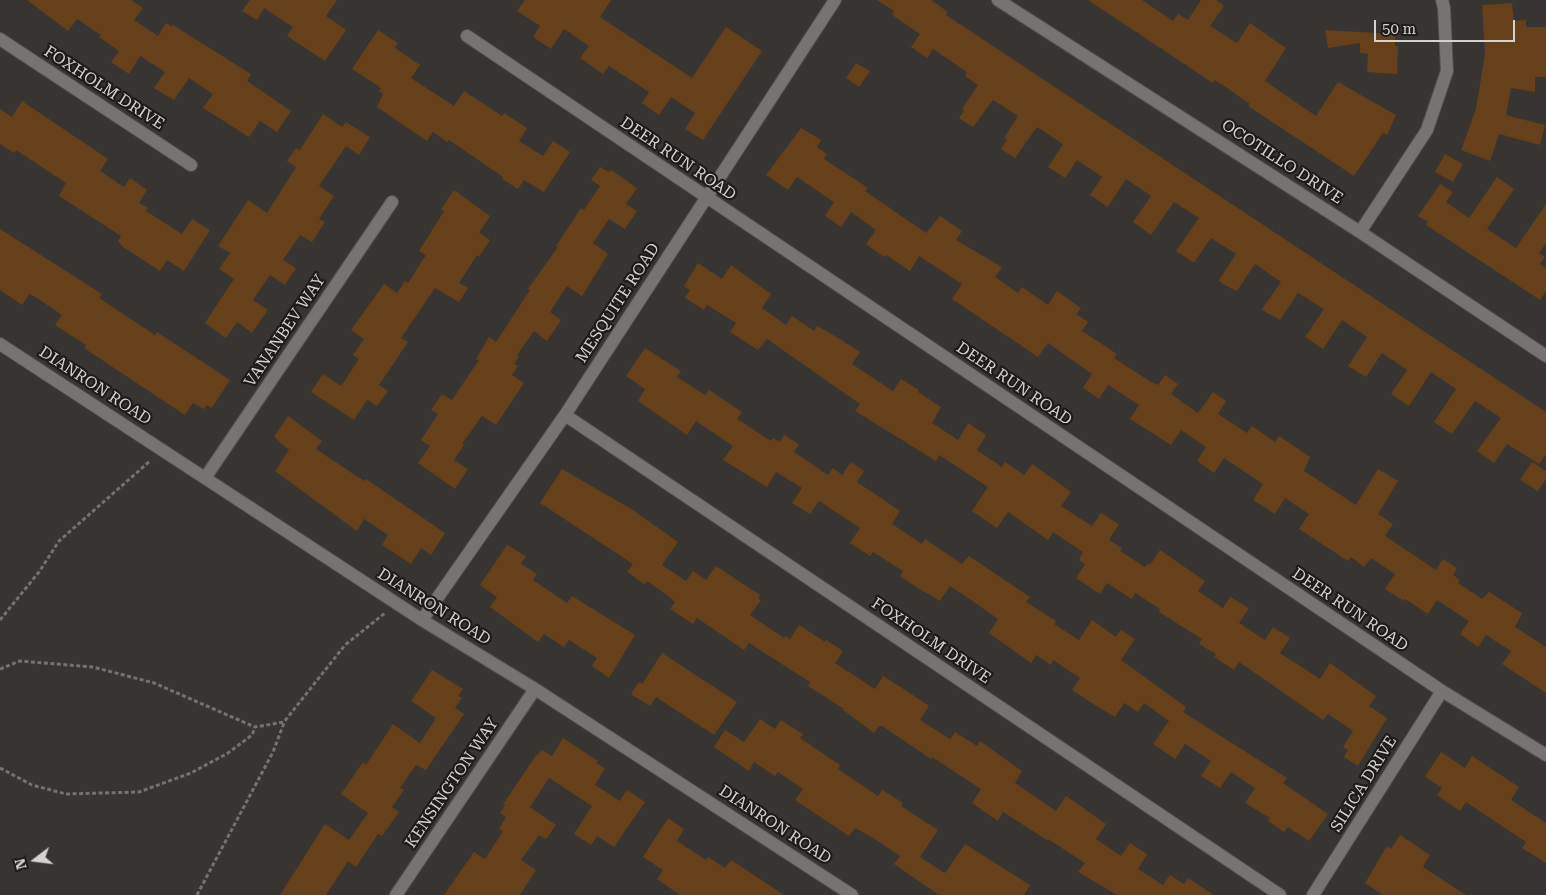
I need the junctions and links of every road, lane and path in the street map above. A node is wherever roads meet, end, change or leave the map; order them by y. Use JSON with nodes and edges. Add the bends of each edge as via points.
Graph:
{"nodes":[{"id":1,"x":835,"y":0,"type":"edge"},
{"id":2,"x":998,"y":0,"type":"edge"},
{"id":3,"x":1442,"y":0,"type":"edge"},
{"id":4,"x":467,"y":36,"type":"dead end"},
{"id":5,"x":0,"y":39,"type":"edge"},
{"id":6,"x":191,"y":165,"type":"dead end"},
{"id":7,"x":707,"y":198,"type":"junction"},
{"id":8,"x":392,"y":202,"type":"dead end"},
{"id":9,"x":1360,"y":232,"type":"junction"},
{"id":10,"x":0,"y":344,"type":"edge"},
{"id":11,"x":1546,"y":356,"type":"edge"},
{"id":12,"x":565,"y":415,"type":"junction"},
{"id":13,"x":162,"y":450,"type":"junction"},
{"id":14,"x":205,"y":478,"type":"junction"},
{"id":15,"x":397,"y":604,"type":"junction"},
{"id":16,"x":0,"y":620,"type":"edge"},
{"id":17,"x":422,"y":620,"type":"junction"},
{"id":18,"x":0,"y":669,"type":"edge"},
{"id":19,"x":535,"y":689,"type":"junction"},
{"id":20,"x":1442,"y":691,"type":"junction"},
{"id":21,"x":284,"y":722,"type":"junction"},
{"id":22,"x":255,"y":727,"type":"junction"},
{"id":23,"x":1546,"y":756,"type":"edge"},
{"id":24,"x":0,"y":768,"type":"edge"},
{"id":25,"x":197,"y":895,"type":"edge"},
{"id":26,"x":396,"y":895,"type":"edge"},
{"id":27,"x":852,"y":895,"type":"edge"},
{"id":28,"x":1280,"y":895,"type":"edge"},
{"id":29,"x":1313,"y":895,"type":"edge"}],
"edges":[{"from":1,"to":7,"type":"street","name":"MESQUITE ROAD"},
{"from":2,"to":9,"type":"street","name":"OCOTILLO DRIVE"},
{"from":3,"to":9,"type":"street","via":[[1447,71],[1430,122]]},
{"from":4,"to":7,"type":"street","name":"DEER RUN ROAD"},
{"from":5,"to":6,"type":"street","name":"FOXHOLM DRIVE"},
{"from":7,"to":12,"type":"street","name":"MESQUITE ROAD"},
{"from":7,"to":20,"type":"street","name":"DEER RUN ROAD"},
{"from":8,"to":14,"type":"street","name":"VANANBEV WAY"},
{"from":9,"to":11,"type":"street","name":"OCOTILLO DRIVE"},
{"from":10,"to":13,"type":"street","name":"DIANRON ROAD"},
{"from":12,"to":17,"type":"street","name":"MESQUITE ROAD"},
{"from":12,"to":28,"type":"street","name":"FOXHOLM DRIVE"},
{"from":13,"to":14,"type":"street","name":"DIANRON ROAD"},
{"from":13,"to":16,"type":"path","via":[[59,541],[39,572]]},
{"from":14,"to":15,"type":"street","name":"DIANRON ROAD"},
{"from":15,"to":17,"type":"street","name":"DIANRON ROAD"},
{"from":15,"to":21,"type":"path","via":[[345,646]]},
{"from":17,"to":19,"type":"street","name":"DIANRON ROAD"},
{"from":18,"to":22,"type":"path","via":[[20,661],[93,667],[154,684]]},
{"from":19,"to":26,"type":"street","name":"KENSINGTON WAY"},
{"from":19,"to":27,"type":"street","name":"DIANRON ROAD"},
{"from":20,"to":23,"type":"street","name":"DEER RUN ROAD"},
{"from":20,"to":29,"type":"street","name":"SILICA DRIVE"},
{"from":21,"to":22,"type":"path"},
{"from":21,"to":25,"type":"path","via":[[273,752]]},
{"from":22,"to":24,"type":"path","via":[[252,735],[228,753],[191,773],[139,792],[66,794],[32,785]]}]}
